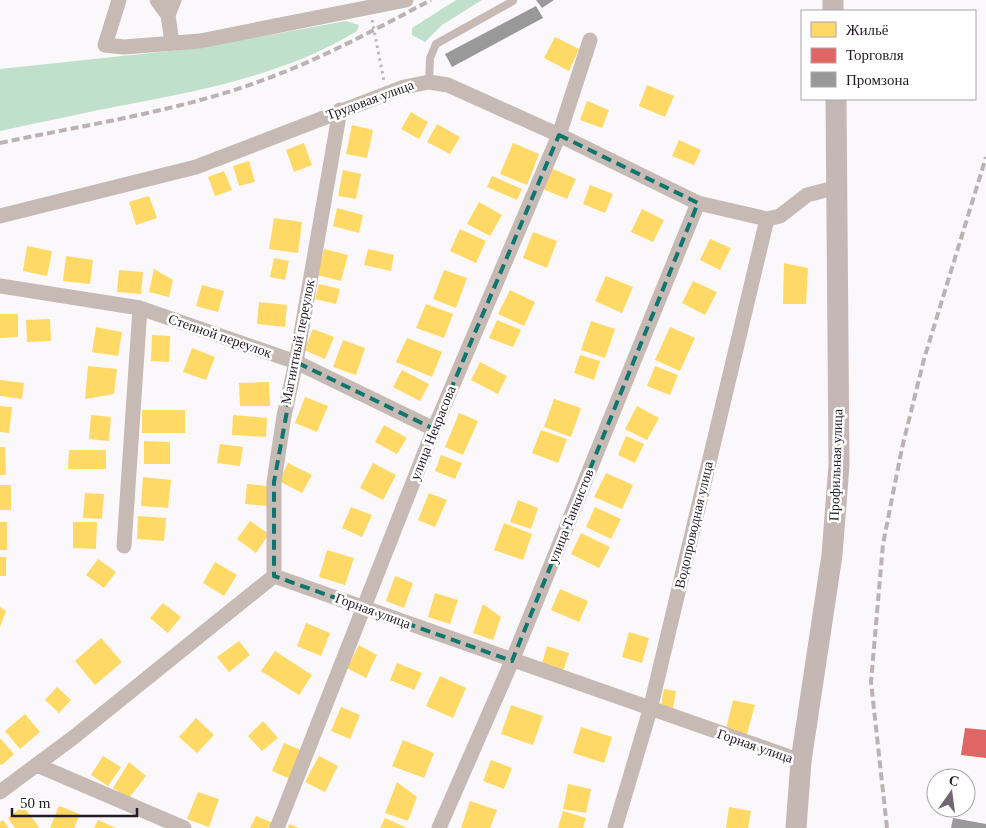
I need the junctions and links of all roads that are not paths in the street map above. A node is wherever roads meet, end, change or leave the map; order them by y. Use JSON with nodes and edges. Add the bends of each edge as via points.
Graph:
{"nodes":[{"id":1,"x":119,"y":0,"type":"edge"},
{"id":2,"x":157,"y":0,"type":"edge"},
{"id":3,"x":174,"y":0,"type":"edge"},
{"id":4,"x":341,"y":0,"type":"edge"},
{"id":5,"x":406,"y":0,"type":"edge"},
{"id":6,"x":513,"y":1,"type":"edge"},
{"id":7,"x":168,"y":15,"type":"junction"},
{"id":8,"x":335,"y":15,"type":"junction"},
{"id":9,"x":590,"y":40,"type":"dead end"},
{"id":10,"x":172,"y":44,"type":"junction"},
{"id":11,"x":429,"y":82,"type":"junction"},
{"id":12,"x":836,"y":100,"type":"edge"},
{"id":13,"x":340,"y":110,"type":"junction"},
{"id":14,"x":559,"y":134,"type":"junction"},
{"id":15,"x":838,"y":188,"type":"junction"},
{"id":16,"x":698,"y":203,"type":"junction"},
{"id":17,"x":0,"y":216,"type":"edge"},
{"id":18,"x":767,"y":219,"type":"junction"},
{"id":19,"x":0,"y":286,"type":"edge"},
{"id":20,"x":140,"y":308,"type":"junction"},
{"id":21,"x":296,"y":362,"type":"junction"},
{"id":22,"x":434,"y":429,"type":"junction"},
{"id":23,"x":124,"y":546,"type":"dead end"},
{"id":24,"x":274,"y":576,"type":"junction"},
{"id":25,"x":362,"y":608,"type":"junction"},
{"id":26,"x":512,"y":661,"type":"junction"},
{"id":27,"x":650,"y":710,"type":"junction"},
{"id":28,"x":801,"y":761,"type":"junction"},
{"id":29,"x":37,"y":765,"type":"junction"},
{"id":30,"x":0,"y":792,"type":"edge"},
{"id":31,"x":184,"y":828,"type":"edge"},
{"id":32,"x":277,"y":828,"type":"edge"},
{"id":33,"x":440,"y":828,"type":"edge"},
{"id":34,"x":615,"y":828,"type":"edge"},
{"id":35,"x":796,"y":828,"type":"edge"}],
"edges":[{"from":1,"to":10,"type":"street","via":[[105,45]]},
{"from":2,"to":7,"type":"street"},
{"from":3,"to":7,"type":"street"},
{"from":4,"to":8,"type":"street"},
{"from":5,"to":8,"type":"street"},
{"from":6,"to":11,"type":"lane","via":[[436,44],[430,58]]},
{"from":7,"to":10,"type":"street"},
{"from":8,"to":10,"type":"street"},
{"from":9,"to":14,"type":"street","name":"улица Некрасова"},
{"from":11,"to":13,"type":"street","name":"Трудовая улица"},
{"from":11,"to":14,"type":"street","name":"Трудовая улица","via":[[448,85]]},
{"from":12,"to":15,"type":"main road","name":"Профильная улица"},
{"from":13,"to":17,"type":"street","name":"Трудовая улица","via":[[196,167]]},
{"from":13,"to":21,"type":"street","name":"Магнитный переулок"},
{"from":14,"to":16,"type":"street","name":"Трудовая улица"},
{"from":14,"to":22,"type":"street","name":"улица Некрасова"},
{"from":15,"to":18,"type":"street","via":[[807,195],[780,216]]},
{"from":15,"to":28,"type":"main road","name":"Профильная улица","via":[[839,465],[832,555]]},
{"from":16,"to":18,"type":"street","name":"Трудовая улица"},
{"from":16,"to":26,"type":"street","name":"улица Танкистов"},
{"from":18,"to":27,"type":"street","name":"Водопроводная улица"},
{"from":19,"to":20,"type":"street","name":"Степной переулок"},
{"from":20,"to":21,"type":"street","name":"Степной переулок"},
{"from":20,"to":23,"type":"street"},
{"from":21,"to":22,"type":"street","name":"Степной переулок"},
{"from":21,"to":24,"type":"street","name":"Магнитный переулок","via":[[274,482]]},
{"from":22,"to":25,"type":"street","name":"улица Некрасова"},
{"from":24,"to":25,"type":"street","name":"Горная улица"},
{"from":24,"to":29,"type":"street"},
{"from":25,"to":26,"type":"street","name":"Горная улица"},
{"from":25,"to":32,"type":"street","name":"улица Некрасова"},
{"from":26,"to":27,"type":"street","name":"Горная улица"},
{"from":26,"to":33,"type":"street","name":"улица Танкистов"},
{"from":27,"to":28,"type":"street","name":"Горная улица"},
{"from":27,"to":34,"type":"street","name":"Водопроводная улица"},
{"from":28,"to":35,"type":"main road","name":"Профильная улица"},
{"from":29,"to":30,"type":"street"},
{"from":29,"to":31,"type":"street"}]}
